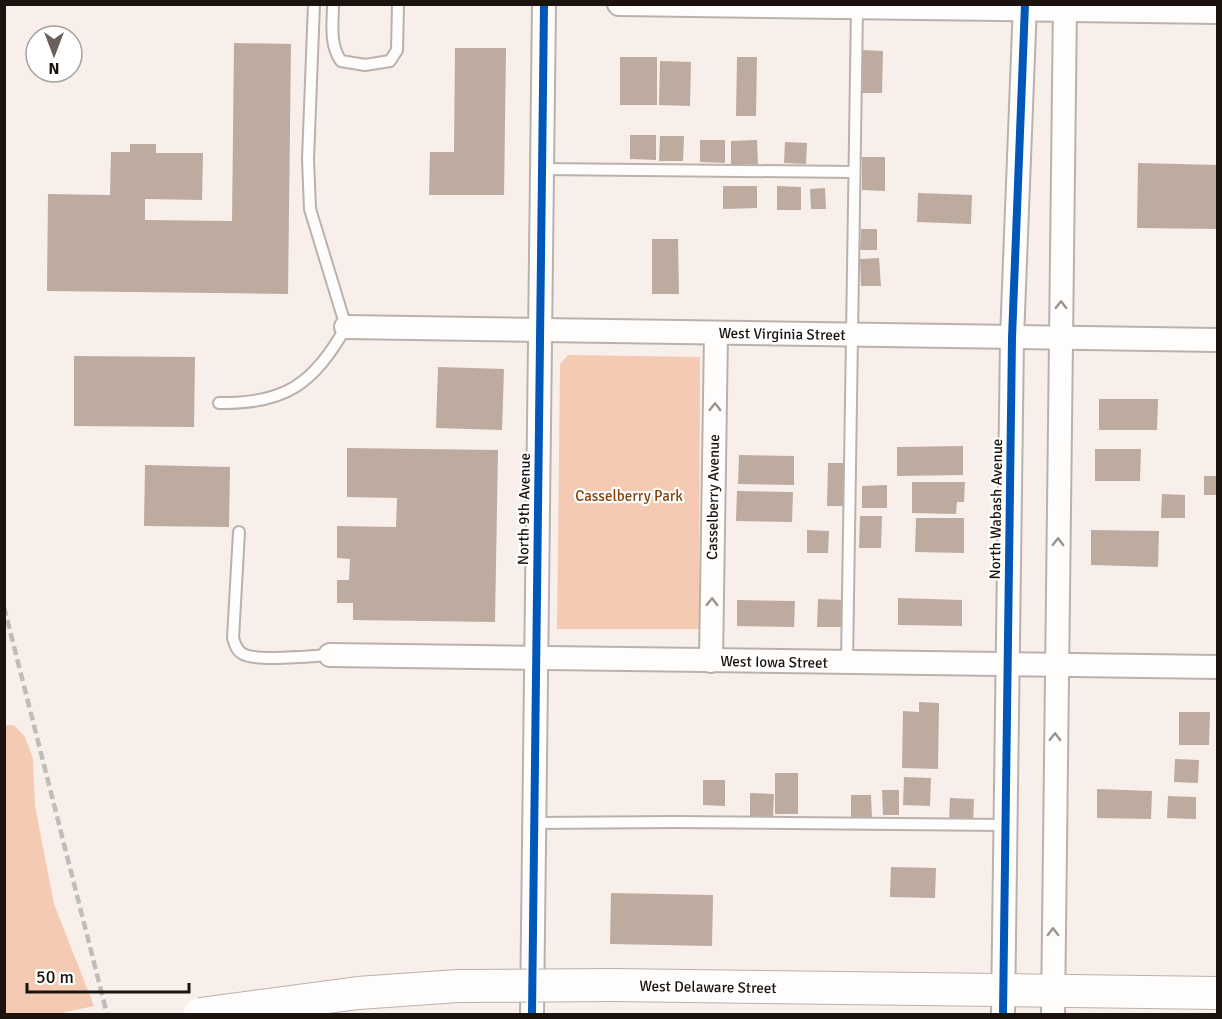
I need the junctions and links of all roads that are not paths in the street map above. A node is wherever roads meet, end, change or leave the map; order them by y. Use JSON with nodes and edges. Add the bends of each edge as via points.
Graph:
{"nodes":[{"id":1,"x":314,"y":4,"type":"edge"},
{"id":2,"x":333,"y":4,"type":"edge"},
{"id":3,"x":398,"y":4,"type":"edge"},
{"id":4,"x":544,"y":4,"type":"edge"},
{"id":5,"x":619,"y":4,"type":"edge"},
{"id":6,"x":1025,"y":7,"type":"edge"},
{"id":7,"x":857,"y":8,"type":"junction"},
{"id":8,"x":1065,"y":8,"type":"edge"},
{"id":9,"x":1218,"y":12,"type":"edge"},
{"id":10,"x":541,"y":169,"type":"junction"},
{"id":11,"x":854,"y":172,"type":"junction"},
{"id":12,"x":346,"y":327,"type":"junction"},
{"id":13,"x":540,"y":330,"type":"junction"},
{"id":14,"x":716,"y":333,"type":"junction"},
{"id":15,"x":853,"y":336,"type":"junction"},
{"id":16,"x":1012,"y":338,"type":"junction"},
{"id":17,"x":1061,"y":340,"type":"junction"},
{"id":18,"x":1218,"y":340,"type":"edge"},
{"id":19,"x":219,"y":403,"type":"dead end"},
{"id":20,"x":239,"y":532,"type":"dead end"},
{"id":21,"x":330,"y":655,"type":"joint"},
{"id":22,"x":536,"y":658,"type":"junction"},
{"id":23,"x":711,"y":661,"type":"junction"},
{"id":24,"x":847,"y":663,"type":"junction"},
{"id":25,"x":1006,"y":664,"type":"junction"},
{"id":26,"x":1056,"y":665,"type":"junction"},
{"id":27,"x":1218,"y":667,"type":"edge"},
{"id":28,"x":535,"y":823,"type":"junction"},
{"id":29,"x":1004,"y":825,"type":"junction"},
{"id":30,"x":1218,"y":993,"type":"edge"},
{"id":31,"x":1004,"y":1002,"type":"edge"},
{"id":32,"x":1053,"y":1002,"type":"edge"},
{"id":33,"x":200,"y":1014,"type":"edge"},
{"id":34,"x":532,"y":1014,"type":"edge"}],
"edges":[{"from":1,"to":12,"type":"lane","via":[[310,209]]},
{"from":2,"to":3,"type":"lane","via":[[336,54],[341,61],[365,65],[390,61],[396,50]]},
{"from":4,"to":10,"type":"street","name":"North 9th Avenue"},
{"from":5,"to":7,"type":"street"},
{"from":6,"to":7,"type":"street"},
{"from":6,"to":8,"type":"street"},
{"from":6,"to":16,"type":"street","name":"North Wabash Avenue"},
{"from":7,"to":11,"type":"lane"},
{"from":8,"to":9,"type":"street"},
{"from":17,"to":8,"type":"street","one_way":true},
{"from":10,"to":11,"type":"lane"},
{"from":10,"to":13,"type":"street","name":"North 9th Avenue"},
{"from":11,"to":15,"type":"lane"},
{"from":12,"to":13,"type":"street","name":"West Virginia Street"},
{"from":12,"to":19,"type":"lane","via":[[327,359],[300,384],[252,404]]},
{"from":13,"to":14,"type":"street","name":"West Virginia Street"},
{"from":13,"to":22,"type":"street","name":"North 9th Avenue"},
{"from":14,"to":15,"type":"street","name":"West Virginia Street"},
{"from":23,"to":14,"type":"street","name":"Casselberry Avenue","one_way":true},
{"from":15,"to":16,"type":"street","name":"West Virginia Street"},
{"from":15,"to":24,"type":"lane"},
{"from":16,"to":17,"type":"street","name":"West Virginia Street"},
{"from":16,"to":25,"type":"street","name":"North Wabash Avenue"},
{"from":17,"to":18,"type":"street","name":"West Virginia Street"},
{"from":26,"to":17,"type":"street","one_way":true},
{"from":20,"to":21,"type":"lane","via":[[233,638],[237,649],[244,655],[265,657]]},
{"from":21,"to":22,"type":"street","name":"West Iowa Street"},
{"from":22,"to":23,"type":"street","name":"West Iowa Street"},
{"from":22,"to":28,"type":"street","name":"North 9th Avenue"},
{"from":23,"to":24,"type":"street","name":"West Iowa Street"},
{"from":24,"to":25,"type":"street","name":"West Iowa Street"},
{"from":25,"to":26,"type":"street","name":"West Iowa Street"},
{"from":25,"to":29,"type":"street","name":"North Wabash Avenue"},
{"from":26,"to":27,"type":"street","name":"West Iowa Street"},
{"from":32,"to":26,"type":"street","one_way":true},
{"from":28,"to":29,"type":"lane"},
{"from":28,"to":34,"type":"street","name":"North 9th Avenue"},
{"from":29,"to":31,"type":"street","name":"North Wabash Avenue"},
{"from":30,"to":32,"type":"main road","name":"West Delaware Street"},
{"from":31,"to":32,"type":"main road","name":"West Delaware Street"},
{"from":31,"to":33,"type":"main road","name":"West Delaware Street","bridge":true,"via":[[613,985],[458,986],[358,993]]}]}
